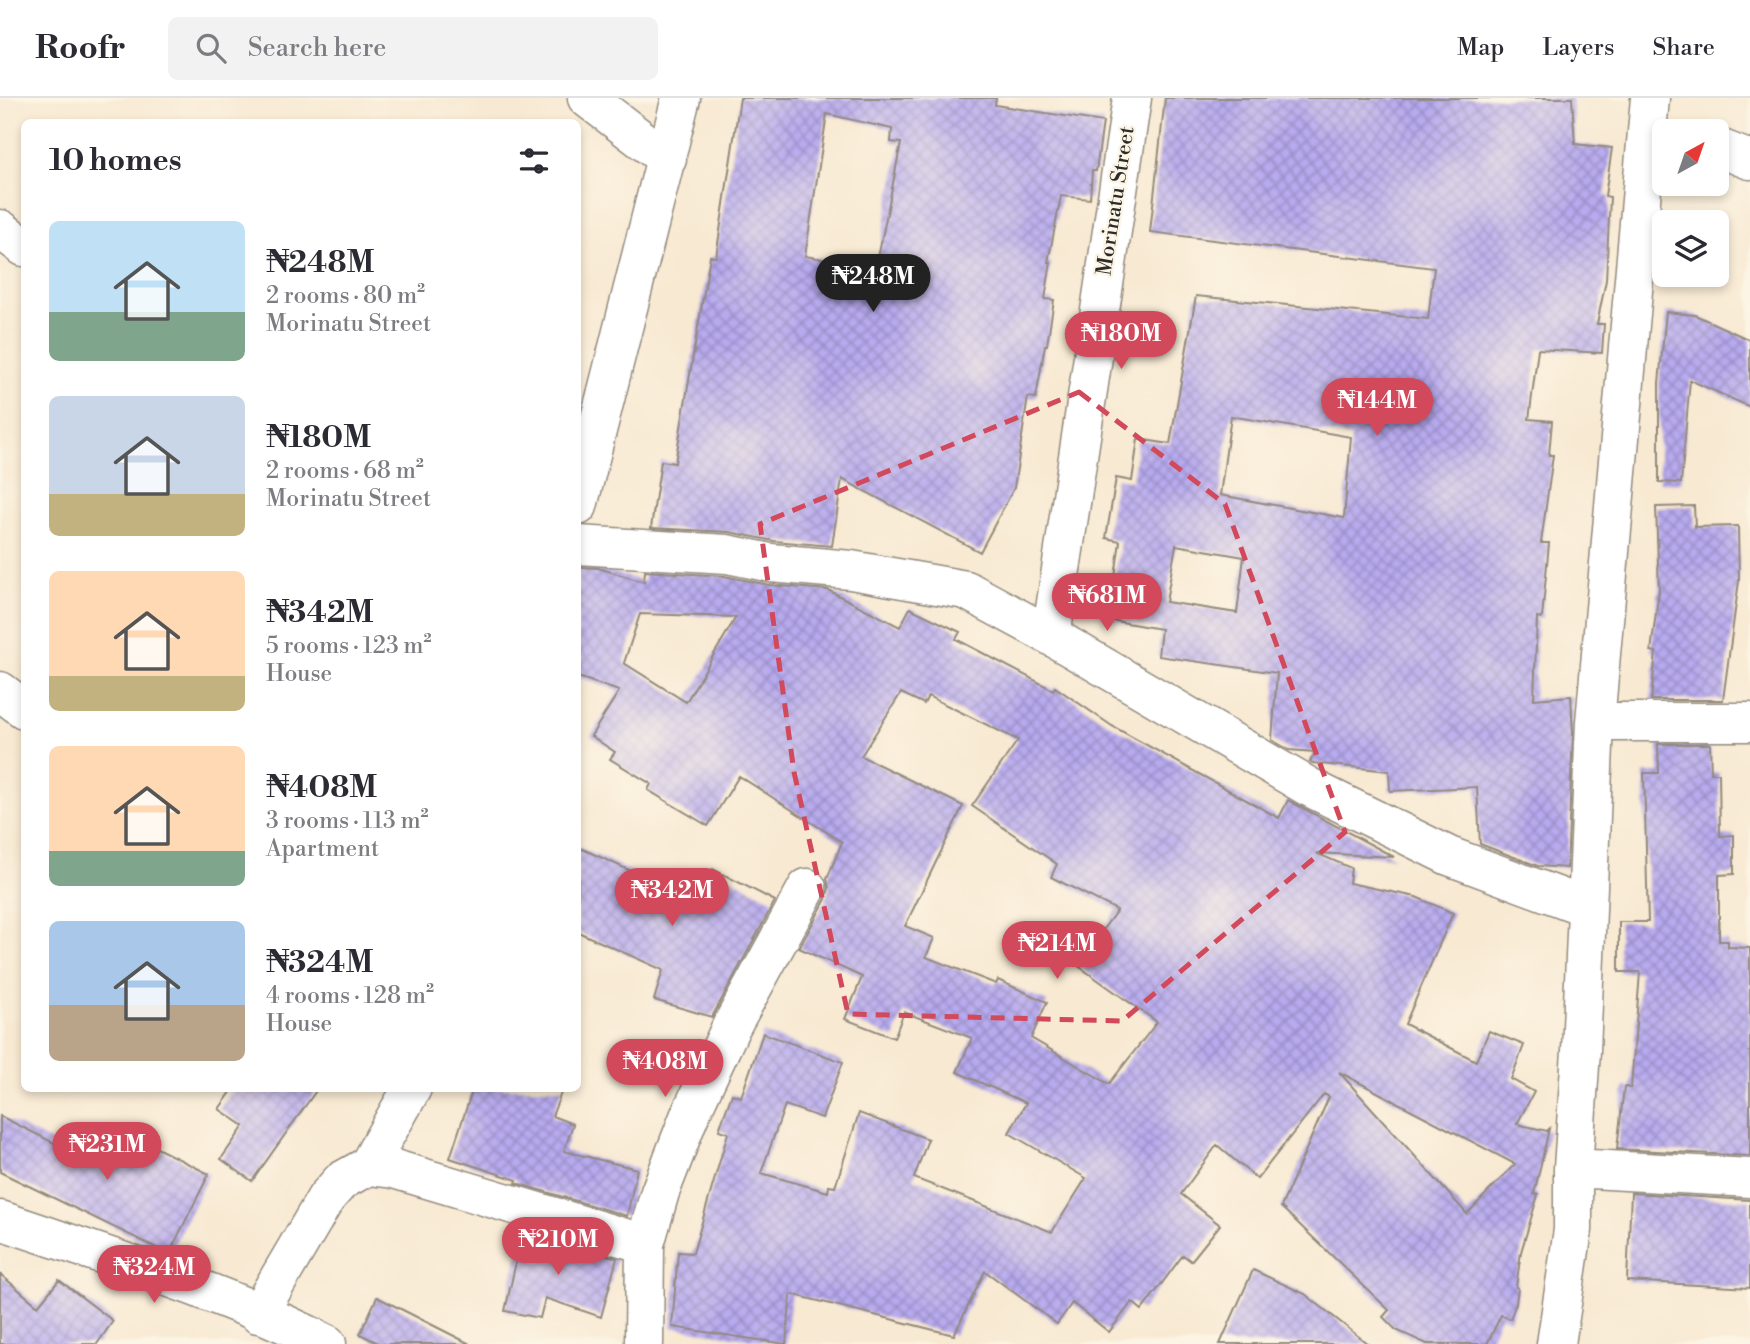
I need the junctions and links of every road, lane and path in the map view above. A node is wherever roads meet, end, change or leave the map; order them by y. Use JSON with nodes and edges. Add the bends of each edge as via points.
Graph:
{"nodes":[{"id":1,"x":587,"y":98,"type":"edge"},
{"id":2,"x":681,"y":98,"type":"edge"},
{"id":3,"x":1132,"y":98,"type":"edge"},
{"id":4,"x":1658,"y":116,"type":"edge"},
{"id":5,"x":1729,"y":152,"type":"edge"},
{"id":6,"x":667,"y":159,"type":"junction"},
{"id":7,"x":1750,"y":160,"type":"edge"},
{"id":8,"x":0,"y":229,"type":"edge"},
{"id":9,"x":21,"y":245,"type":"edge"},
{"id":10,"x":581,"y":494,"type":"edge"},
{"id":11,"x":581,"y":545,"type":"edge"},
{"id":12,"x":1051,"y":636,"type":"junction"},
{"id":13,"x":0,"y":691,"type":"edge"},
{"id":14,"x":21,"y":707,"type":"edge"},
{"id":15,"x":1595,"y":722,"type":"junction"},
{"id":16,"x":1750,"y":722,"type":"edge"},
{"id":17,"x":807,"y":888,"type":"dead end"},
{"id":18,"x":1586,"y":907,"type":"junction"},
{"id":19,"x":410,"y":1092,"type":"edge"},
{"id":20,"x":368,"y":1166,"type":"junction"},
{"id":21,"x":1573,"y":1168,"type":"junction"},
{"id":22,"x":1750,"y":1178,"type":"edge"},
{"id":23,"x":0,"y":1220,"type":"edge"},
{"id":24,"x":645,"y":1244,"type":"junction"},
{"id":25,"x":258,"y":1314,"type":"junction"},
{"id":26,"x":327,"y":1344,"type":"edge"},
{"id":27,"x":644,"y":1344,"type":"edge"},
{"id":28,"x":1556,"y":1344,"type":"edge"}],
"edges":[{"from":1,"to":6,"type":"street"},
{"from":2,"to":6,"type":"street"},
{"from":3,"to":12,"type":"street","name":"Morinatu Street"},
{"from":4,"to":15,"type":"street"},
{"from":5,"to":7,"type":"street"},
{"from":6,"to":10,"type":"street"},
{"from":8,"to":9,"type":"street"},
{"from":11,"to":12,"type":"street","via":[[727,554],[966,590]]},
{"from":12,"to":18,"type":"street","via":[[1309,787],[1449,856]]},
{"from":13,"to":14,"type":"street"},
{"from":15,"to":16,"type":"street"},
{"from":15,"to":18,"type":"street"},
{"from":17,"to":24,"type":"street","via":[[731,1027],[689,1117]]},
{"from":18,"to":21,"type":"street"},
{"from":19,"to":20,"type":"street"},
{"from":20,"to":24,"type":"street","via":[[394,1169]]},
{"from":20,"to":25,"type":"street","via":[[341,1181],[326,1198]]},
{"from":21,"to":22,"type":"street"},
{"from":21,"to":28,"type":"street","via":[[1573,1230]]},
{"from":23,"to":25,"type":"street","via":[[186,1284]]},
{"from":24,"to":27,"type":"street"},
{"from":25,"to":26,"type":"street"}]}
